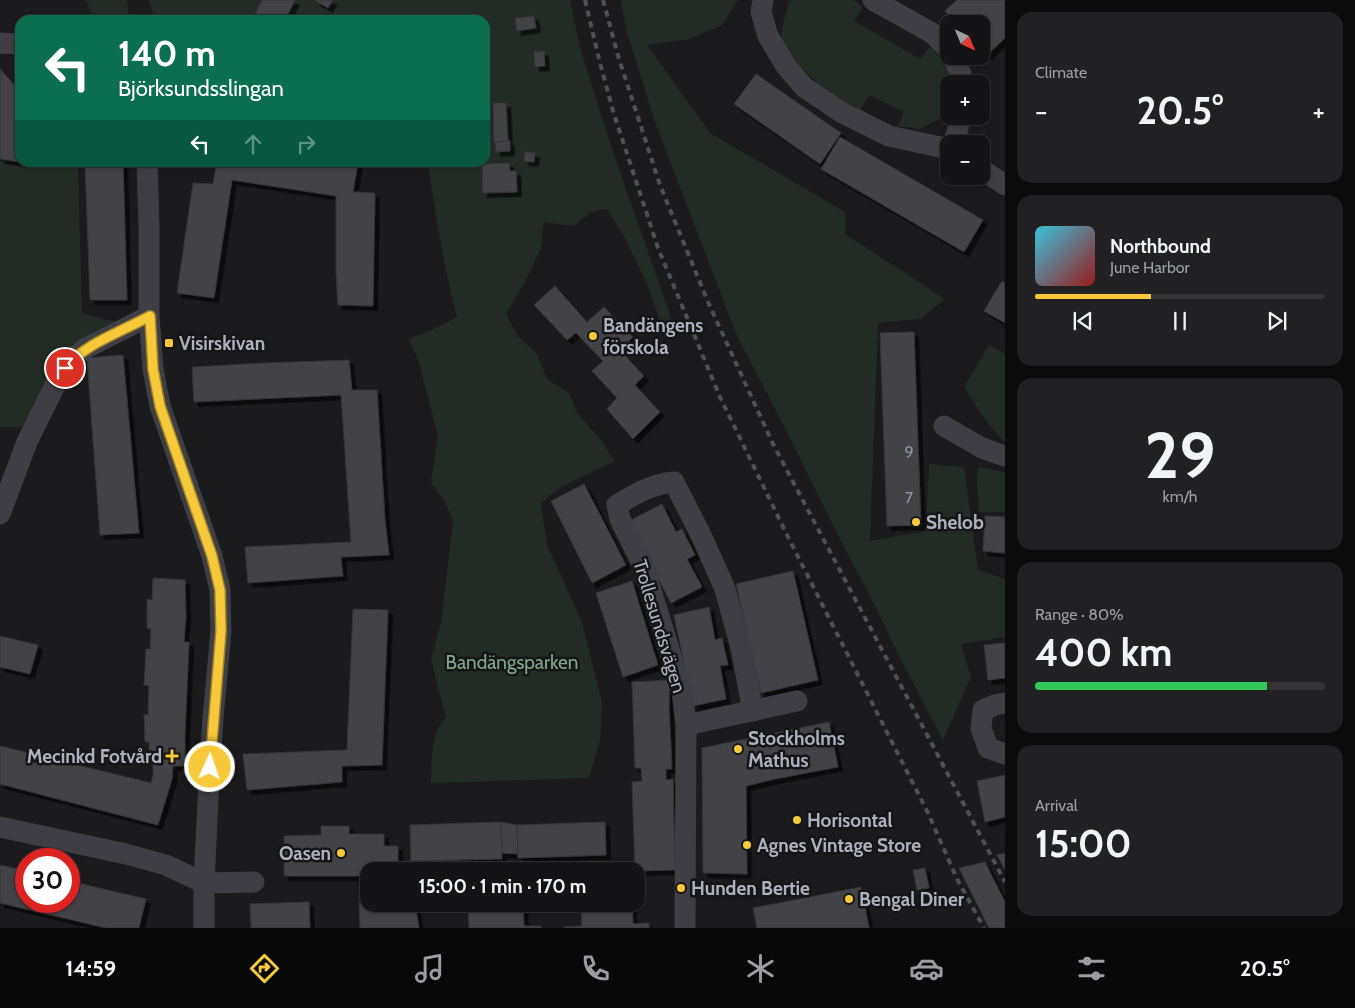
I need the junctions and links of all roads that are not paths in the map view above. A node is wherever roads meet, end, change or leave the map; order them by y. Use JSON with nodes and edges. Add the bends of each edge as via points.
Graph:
{"nodes":[{"id":1,"x":763,"y":0,"type":"edge"},
{"id":2,"x":873,"y":0,"type":"edge"},
{"id":3,"x":940,"y":41,"type":"edge"},
{"id":4,"x":0,"y":44,"type":"edge"},
{"id":5,"x":15,"y":44,"type":"edge"},
{"id":6,"x":940,"y":147,"type":"edge"},
{"id":7,"x":146,"y":167,"type":"edge"},
{"id":8,"x":990,"y":175,"type":"edge"},
{"id":9,"x":1005,"y":185,"type":"edge"},
{"id":10,"x":150,"y":316,"type":"junction"},
{"id":11,"x":944,"y":426,"type":"dead end"},
{"id":12,"x":1005,"y":456,"type":"edge"},
{"id":13,"x":0,"y":514,"type":"edge"},
{"id":14,"x":797,"y":701,"type":"dead end"},
{"id":15,"x":1005,"y":703,"type":"edge"},
{"id":16,"x":753,"y":710,"type":"junction"},
{"id":17,"x":686,"y":725,"type":"junction"},
{"id":18,"x":1005,"y":754,"type":"edge"},
{"id":19,"x":0,"y":827,"type":"edge"},
{"id":20,"x":254,"y":882,"type":"dead end"},
{"id":21,"x":204,"y":883,"type":"junction"},
{"id":22,"x":204,"y":928,"type":"edge"},
{"id":23,"x":685,"y":928,"type":"edge"}],
"edges":[{"from":1,"to":6,"type":"street","via":[[761,12],[768,36],[786,66],[804,87],[841,112],[889,136]]},
{"from":2,"to":3,"type":"street"},
{"from":4,"to":5,"type":"street"},
{"from":7,"to":10,"type":"street"},
{"from":8,"to":9,"type":"street"},
{"from":10,"to":13,"type":"street","via":[[86,348],[72,359],[59,377],[28,442]]},
{"from":10,"to":21,"type":"street","via":[[153,369],[160,406],[212,556],[220,590],[221,631]]},
{"from":11,"to":12,"type":"street","via":[[982,448]]},
{"from":14,"to":16,"type":"street"},
{"from":15,"to":18,"type":"street","via":[[983,710],[981,728],[988,748]]},
{"from":16,"to":17,"type":"street"},
{"from":16,"to":17,"type":"street","name":"Trollesundsvägen","via":[[725,589],[674,482],[660,484],[617,505],[620,519],[644,567],[682,692]]},
{"from":17,"to":23,"type":"street","name":"Trollesundsvägen"},
{"from":19,"to":21,"type":"street","via":[[126,854],[166,866]]},
{"from":20,"to":21,"type":"street"},
{"from":21,"to":22,"type":"street"}]}
